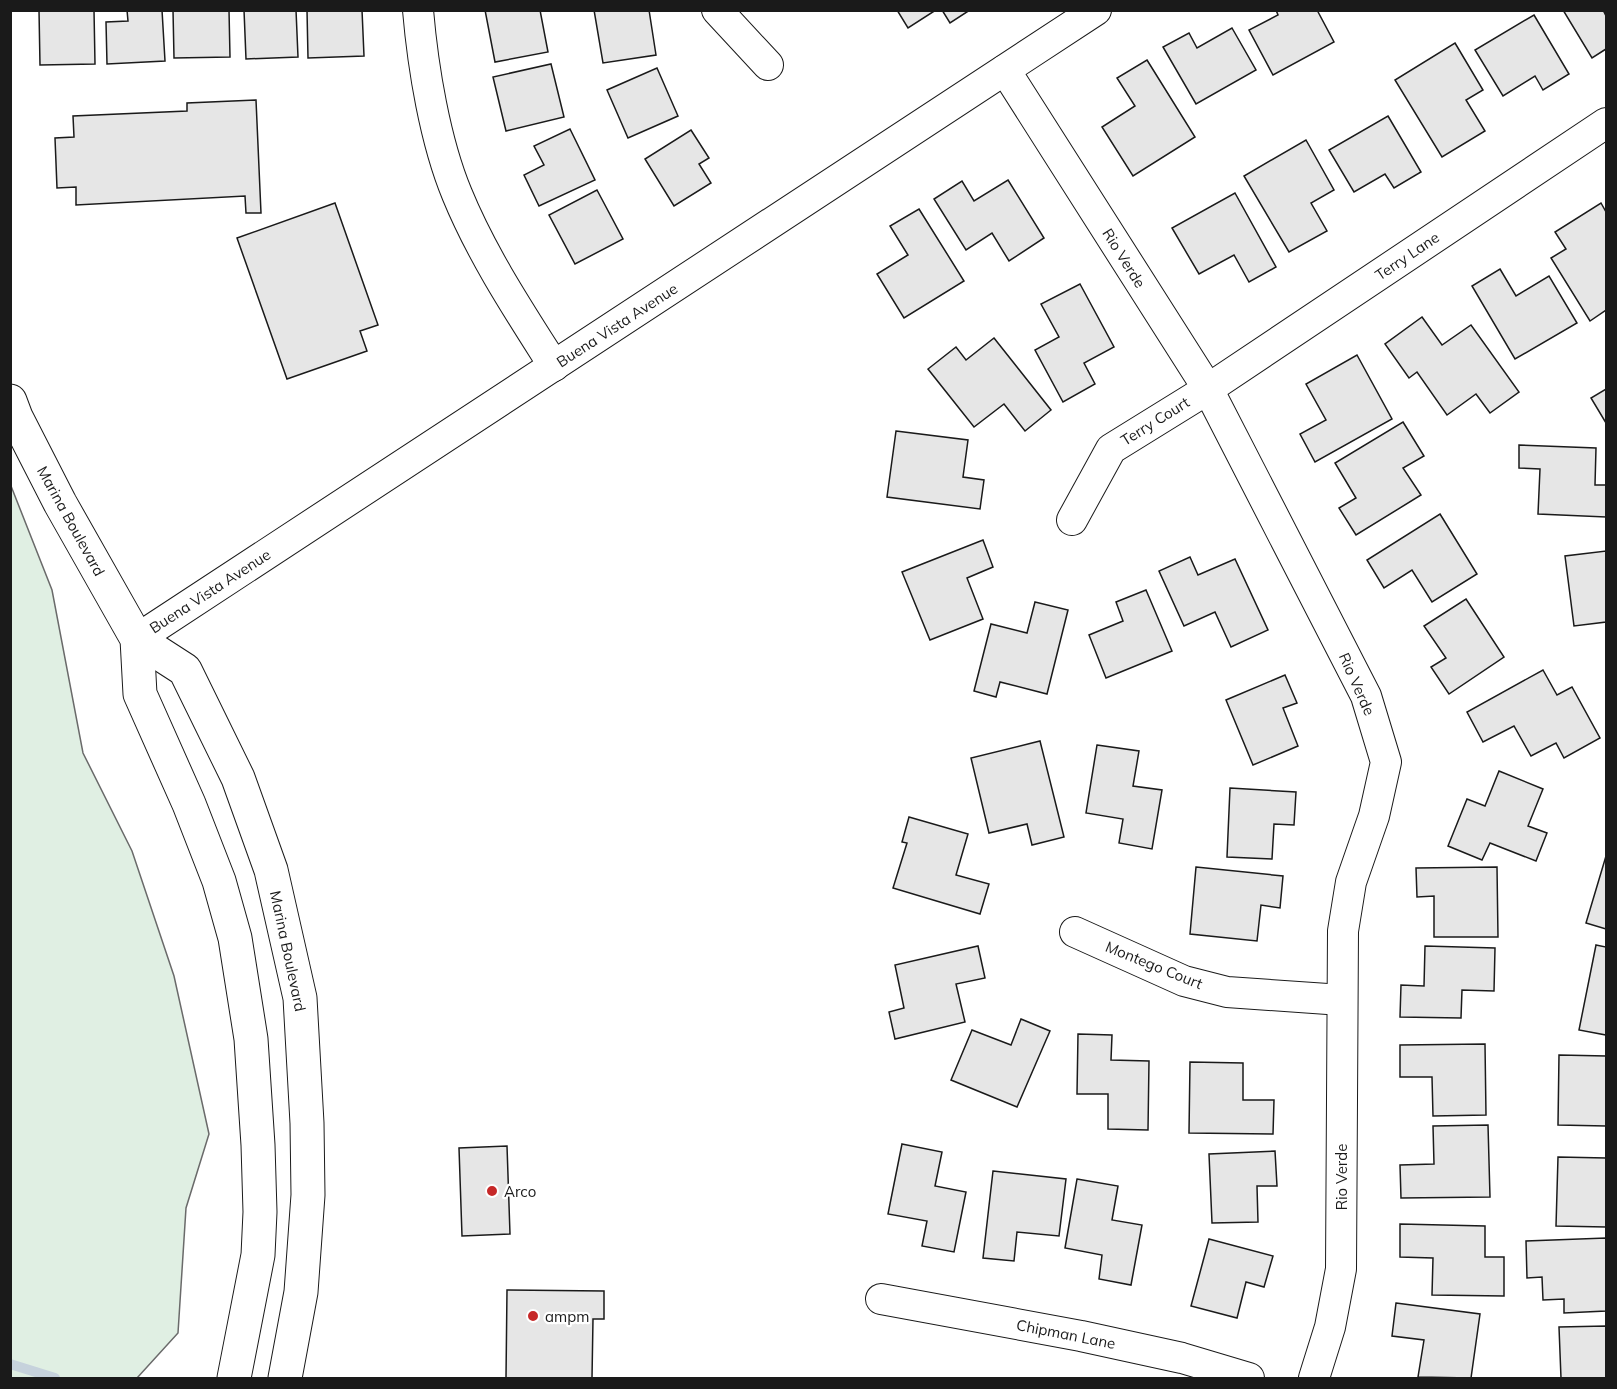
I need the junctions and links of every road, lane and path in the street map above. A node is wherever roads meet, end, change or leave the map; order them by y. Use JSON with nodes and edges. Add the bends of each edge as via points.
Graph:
{"nodes":[{"id":1,"x":418,"y":10,"type":"edge"},
{"id":2,"x":717,"y":10,"type":"edge"},
{"id":3,"x":1096,"y":10,"type":"edge"},
{"id":4,"x":768,"y":65,"type":"dead end"},
{"id":5,"x":1005,"y":70,"type":"junction"},
{"id":6,"x":1606,"y":123,"type":"edge"},
{"id":7,"x":554,"y":366,"type":"junction"},
{"id":8,"x":1208,"y":389,"type":"junction"},
{"id":9,"x":10,"y":401,"type":"edge"},
{"id":10,"x":1072,"y":520,"type":"dead end"},
{"id":11,"x":137,"y":639,"type":"junction"},
{"id":12,"x":1074,"y":932,"type":"dead end"},
{"id":13,"x":1342,"y":1000,"type":"junction"},
{"id":14,"x":251,"y":1039,"type":"junction"},
{"id":15,"x":307,"y":1123,"type":"junction"},
{"id":16,"x":881,"y":1299,"type":"dead end"},
{"id":17,"x":234,"y":1378,"type":"edge"},
{"id":18,"x":285,"y":1378,"type":"edge"},
{"id":19,"x":1249,"y":1378,"type":"edge"},
{"id":20,"x":1314,"y":1378,"type":"edge"}],
"edges":[{"from":1,"to":7,"type":"street","via":[[435,122],[457,194],[502,286]]},
{"from":2,"to":4,"type":"street"},
{"from":3,"to":5,"type":"street","name":"Buena Vista Avenue"},
{"from":5,"to":7,"type":"street","name":"Buena Vista Avenue"},
{"from":5,"to":8,"type":"street","name":"Rio Verde"},
{"from":6,"to":8,"type":"street","name":"Terry Lane"},
{"from":7,"to":11,"type":"street","name":"Buena Vista Avenue"},
{"from":8,"to":10,"type":"street","name":"Terry Court","via":[[1111,448]]},
{"from":8,"to":13,"type":"street","name":"Rio Verde","via":[[1366,696],[1386,762],[1374,816],[1351,882],[1343,931]]},
{"from":9,"to":11,"type":"street","name":"Marina Boulevard","via":[[60,503]]},
{"from":11,"to":14,"type":"street","name":"Marina Boulevard","via":[[140,694],[219,881],[235,938]]},
{"from":11,"to":15,"type":"street","name":"Marina Boulevard","via":[[185,670],[253,816],[271,870],[300,998]]},
{"from":12,"to":13,"type":"street","name":"Montego Court","via":[[1184,981],[1227,993]]},
{"from":13,"to":20,"type":"street","name":"Rio Verde","via":[[1341,1269],[1330,1327]]},
{"from":14,"to":15,"type":"street","via":[[266,1066],[274,1104],[284,1119]]},
{"from":14,"to":17,"type":"street","name":"Marina Boulevard","via":[[258,1146],[258,1256]]},
{"from":15,"to":18,"type":"street","name":"Marina Boulevard","via":[[308,1195],[301,1292]]},
{"from":16,"to":19,"type":"street","name":"Chipman Lane","via":[[1081,1335]]}]}
